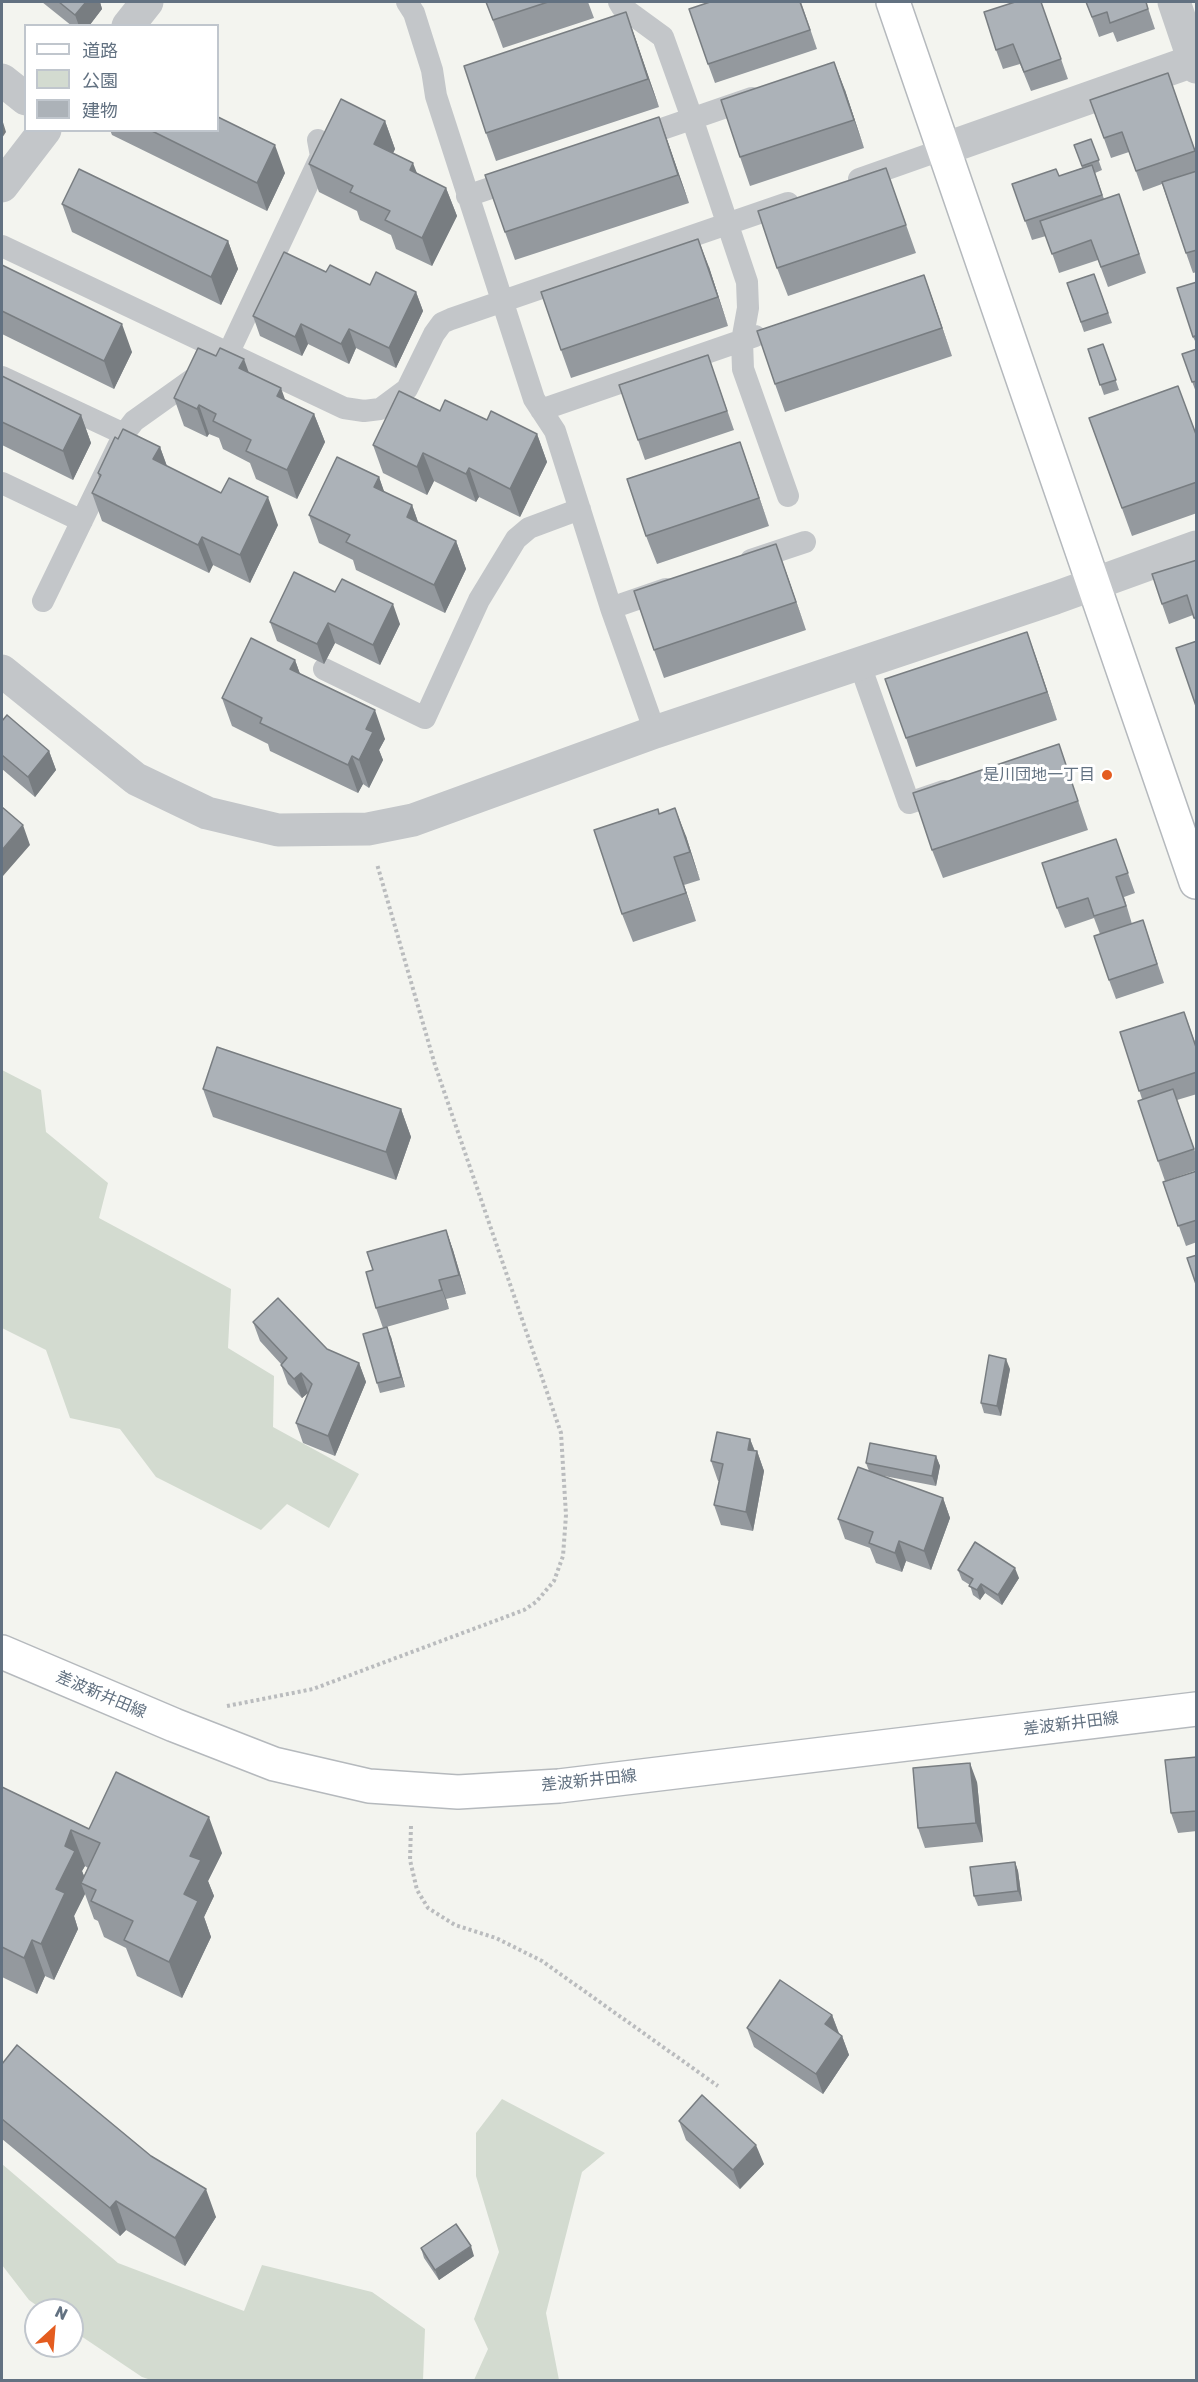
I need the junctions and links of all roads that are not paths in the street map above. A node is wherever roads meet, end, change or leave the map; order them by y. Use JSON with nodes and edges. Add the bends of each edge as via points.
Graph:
{"nodes":[{"id":1,"x":147,"y":2,"type":"edge"},
{"id":2,"x":407,"y":2,"type":"edge"},
{"id":3,"x":620,"y":2,"type":"edge"},
{"id":4,"x":893,"y":2,"type":"edge"},
{"id":5,"x":1174,"y":2,"type":"edge"},
{"id":6,"x":130,"y":24,"type":"edge"},
{"id":7,"x":1196,"y":63,"type":"edge"},
{"id":8,"x":2,"y":81,"type":"edge"},
{"id":9,"x":769,"y":92,"type":"edge"},
{"id":10,"x":24,"y":98,"type":"edge"},
{"id":11,"x":692,"y":118,"type":"junction"},
{"id":12,"x":43,"y":132,"type":"edge"},
{"id":13,"x":318,"y":140,"type":"edge"},
{"id":14,"x":614,"y":145,"type":"edge"},
{"id":15,"x":944,"y":149,"type":"junction"},
{"id":16,"x":535,"y":173,"type":"edge"},
{"id":17,"x":2,"y":186,"type":"edge"},
{"id":18,"x":838,"y":186,"type":"edge"},
{"id":19,"x":467,"y":196,"type":"junction"},
{"id":20,"x":805,"y":197,"type":"edge"},
{"id":21,"x":728,"y":224,"type":"junction"},
{"id":22,"x":2,"y":246,"type":"edge"},
{"id":23,"x":502,"y":300,"type":"junction"},
{"id":24,"x":775,"y":329,"type":"edge"},
{"id":25,"x":742,"y":340,"type":"junction"},
{"id":26,"x":228,"y":354,"type":"junction"},
{"id":27,"x":2,"y":377,"type":"edge"},
{"id":28,"x":541,"y":410,"type":"junction"},
{"id":29,"x":124,"y":434,"type":"junction"},
{"id":30,"x":2,"y":483,"type":"edge"},
{"id":31,"x":788,"y":496,"type":"dead end"},
{"id":32,"x":580,"y":508,"type":"junction"},
{"id":33,"x":82,"y":521,"type":"junction"},
{"id":34,"x":805,"y":542,"type":"dead end"},
{"id":35,"x":1197,"y":547,"type":"edge"},
{"id":36,"x":729,"y":568,"type":"edge"},
{"id":37,"x":686,"y":582,"type":"edge"},
{"id":38,"x":1093,"y":584,"type":"junction"},
{"id":39,"x":43,"y":601,"type":"dead end"},
{"id":40,"x":611,"y":608,"type":"junction"},
{"id":41,"x":860,"y":665,"type":"junction"},
{"id":42,"x":324,"y":669,"type":"dead end"},
{"id":43,"x":2,"y":671,"type":"edge"},
{"id":44,"x":655,"y":732,"type":"junction"},
{"id":45,"x":964,"y":785,"type":"edge"},
{"id":46,"x":1197,"y":882,"type":"edge"},
{"id":47,"x":2,"y":1652,"type":"edge"},
{"id":48,"x":1197,"y":1709,"type":"edge"}],
"edges":[{"from":1,"to":6,"type":"street"},
{"from":2,"to":19,"type":"lane","via":[[432,70],[436,96]]},
{"from":3,"to":11,"type":"lane","via":[[663,37]]},
{"from":4,"to":15,"type":"main road"},
{"from":5,"to":7,"type":"street"},
{"from":7,"to":15,"type":"street"},
{"from":8,"to":10,"type":"street"},
{"from":9,"to":11,"type":"lane"},
{"from":11,"to":14,"type":"lane"},
{"from":11,"to":21,"type":"lane"},
{"from":12,"to":17,"type":"street"},
{"from":13,"to":26,"type":"lane","via":[[321,156]]},
{"from":15,"to":18,"type":"lane"},
{"from":15,"to":38,"type":"main road"},
{"from":16,"to":19,"type":"lane"},
{"from":19,"to":23,"type":"lane"},
{"from":20,"to":21,"type":"lane"},
{"from":21,"to":23,"type":"lane"},
{"from":21,"to":25,"type":"lane","via":[[747,282],[748,308]]},
{"from":22,"to":26,"type":"lane"},
{"from":23,"to":26,"type":"lane","via":[[442,323],[407,388],[380,409],[344,408]]},
{"from":23,"to":28,"type":"lane"},
{"from":24,"to":25,"type":"lane"},
{"from":25,"to":28,"type":"lane"},
{"from":25,"to":31,"type":"lane","via":[[743,369]]},
{"from":26,"to":29,"type":"lane","via":[[134,421]]},
{"from":27,"to":29,"type":"lane"},
{"from":28,"to":32,"type":"lane","via":[[555,431]]},
{"from":29,"to":33,"type":"lane"},
{"from":30,"to":33,"type":"lane"},
{"from":32,"to":40,"type":"lane"},
{"from":32,"to":42,"type":"lane","via":[[529,528],[516,539],[479,600],[424,718]]},
{"from":33,"to":39,"type":"lane"},
{"from":34,"to":36,"type":"lane"},
{"from":35,"to":38,"type":"street"},
{"from":37,"to":40,"type":"lane"},
{"from":38,"to":41,"type":"street"},
{"from":38,"to":46,"type":"main road"},
{"from":40,"to":44,"type":"lane"},
{"from":41,"to":44,"type":"street"},
{"from":41,"to":45,"type":"lane","via":[[909,803]]},
{"from":43,"to":44,"type":"street","via":[[136,779],[207,813],[278,830],[368,829],[412,820]]},
{"from":47,"to":48,"type":"main road","name":"差波新井田線","via":[[274,1764],[369,1786],[458,1792],[559,1786]]}]}
